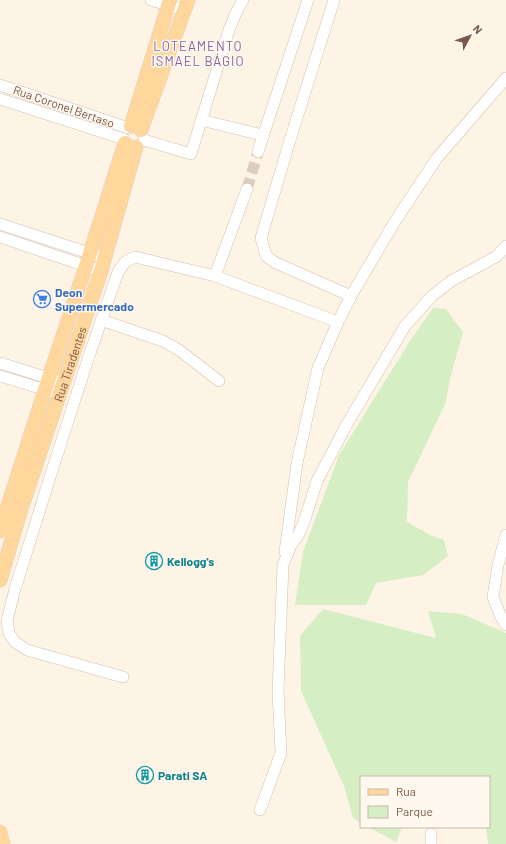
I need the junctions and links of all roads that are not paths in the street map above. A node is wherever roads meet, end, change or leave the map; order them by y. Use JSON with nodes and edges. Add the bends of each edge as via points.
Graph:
{"nodes":[{"id":1,"x":151,"y":0,"type":"edge"},
{"id":2,"x":243,"y":0,"type":"edge"},
{"id":3,"x":308,"y":0,"type":"edge"},
{"id":4,"x":334,"y":0,"type":"edge"},
{"id":5,"x":169,"y":3,"type":"edge"},
{"id":6,"x":186,"y":5,"type":"edge"},
{"id":7,"x":506,"y":78,"type":"edge"},
{"id":8,"x":0,"y":85,"type":"edge"},
{"id":9,"x":0,"y":99,"type":"edge"},
{"id":10,"x":41,"y":99,"type":"junction"},
{"id":11,"x":37,"y":111,"type":"junction"},
{"id":12,"x":201,"y":120,"type":"junction"},
{"id":13,"x":133,"y":136,"type":"junction"},
{"id":14,"x":263,"y":136,"type":"junction"},
{"id":15,"x":258,"y":152,"type":"tunnel mouth"},
{"id":16,"x":247,"y":189,"type":"tunnel mouth"},
{"id":17,"x":0,"y":224,"type":"edge"},
{"id":18,"x":0,"y":237,"type":"edge"},
{"id":19,"x":39,"y":237,"type":"junction"},
{"id":20,"x":506,"y":246,"type":"edge"},
{"id":21,"x":37,"y":249,"type":"junction"},
{"id":22,"x":87,"y":260,"type":"junction"},
{"id":23,"x":103,"y":265,"type":"junction"},
{"id":24,"x":215,"y":276,"type":"junction"},
{"id":25,"x":351,"y":296,"type":"junction"},
{"id":26,"x":101,"y":320,"type":"junction"},
{"id":27,"x":338,"y":322,"type":"junction"},
{"id":28,"x":0,"y":363,"type":"edge"},
{"id":29,"x":0,"y":376,"type":"edge"},
{"id":30,"x":219,"y":381,"type":"dead end"},
{"id":31,"x":47,"y":384,"type":"junction"},
{"id":32,"x":62,"y":389,"type":"junction"},
{"id":33,"x":9,"y":511,"type":"edge"},
{"id":34,"x":0,"y":531,"type":"edge"},
{"id":35,"x":506,"y":535,"type":"edge"},
{"id":36,"x":283,"y":565,"type":"junction"},
{"id":37,"x":0,"y":580,"type":"edge"},
{"id":38,"x":506,"y":625,"type":"edge"},
{"id":39,"x":123,"y":677,"type":"dead end"},
{"id":40,"x":260,"y":810,"type":"dead end"},
{"id":41,"x":0,"y":832,"type":"edge"},
{"id":42,"x":3,"y":844,"type":"edge"}],
"edges":[{"from":1,"to":5,"type":"street"},
{"from":2,"to":12,"type":"street","via":[[229,30]]},
{"from":3,"to":14,"type":"street"},
{"from":4,"to":25,"type":"street","via":[[261,238],[266,256],[276,263]]},
{"from":5,"to":6,"type":"street"},
{"from":5,"to":13,"type":"main road","name":"Rua Tiradentes"},
{"from":6,"to":13,"type":"main road","name":"Rua Tiradentes"},
{"from":7,"to":25,"type":"street","via":[[437,158],[394,223]]},
{"from":8,"to":10,"type":"street","name":"Rua Coronel Bertaso"},
{"from":9,"to":11,"type":"street","name":"Rua Coronel Bertaso"},
{"from":10,"to":11,"type":"street"},
{"from":10,"to":13,"type":"street","name":"Rua Coronel Bertaso"},
{"from":11,"to":13,"type":"street","name":"Rua Coronel Bertaso"},
{"from":12,"to":13,"type":"street","name":"Rua Coronel Bertaso","via":[[191,154]]},
{"from":12,"to":14,"type":"street"},
{"from":13,"to":22,"type":"main road","name":"Rua Tiradentes"},
{"from":13,"to":23,"type":"main road","name":"Rua Tiradentes"},
{"from":14,"to":15,"type":"street"},
{"from":16,"to":24,"type":"street"},
{"from":17,"to":19,"type":"street"},
{"from":18,"to":21,"type":"street"},
{"from":19,"to":21,"type":"street"},
{"from":19,"to":22,"type":"street"},
{"from":20,"to":36,"type":"street","via":[[496,256],[451,280],[436,292],[405,326],[347,424],[317,481],[304,522]]},
{"from":21,"to":22,"type":"street"},
{"from":22,"to":23,"type":"street"},
{"from":22,"to":31,"type":"main road","name":"Rua Tiradentes"},
{"from":23,"to":32,"type":"main road","name":"Rua Tiradentes"},
{"from":24,"to":26,"type":"street","via":[[135,257],[125,262],[118,272]]},
{"from":24,"to":27,"type":"street"},
{"from":25,"to":27,"type":"street"},
{"from":26,"to":30,"type":"street","via":[[163,341]]},
{"from":26,"to":39,"type":"street","via":[[14,589],[7,621],[9,633],[15,642],[27,650]]},
{"from":27,"to":36,"type":"street","via":[[318,368],[296,463]]},
{"from":28,"to":31,"type":"street"},
{"from":29,"to":31,"type":"street"},
{"from":31,"to":32,"type":"street"},
{"from":31,"to":33,"type":"main road","name":"Rua Tiradentes"},
{"from":32,"to":33,"type":"main road","name":"Rua Tiradentes"},
{"from":33,"to":34,"type":"main road","name":"Rua Tiradentes"},
{"from":33,"to":37,"type":"main road","name":"Rua Tiradentes"},
{"from":35,"to":38,"type":"street","via":[[493,596]]},
{"from":36,"to":40,"type":"street","via":[[278,691],[281,752]]},
{"from":41,"to":42,"type":"main road"}]}
